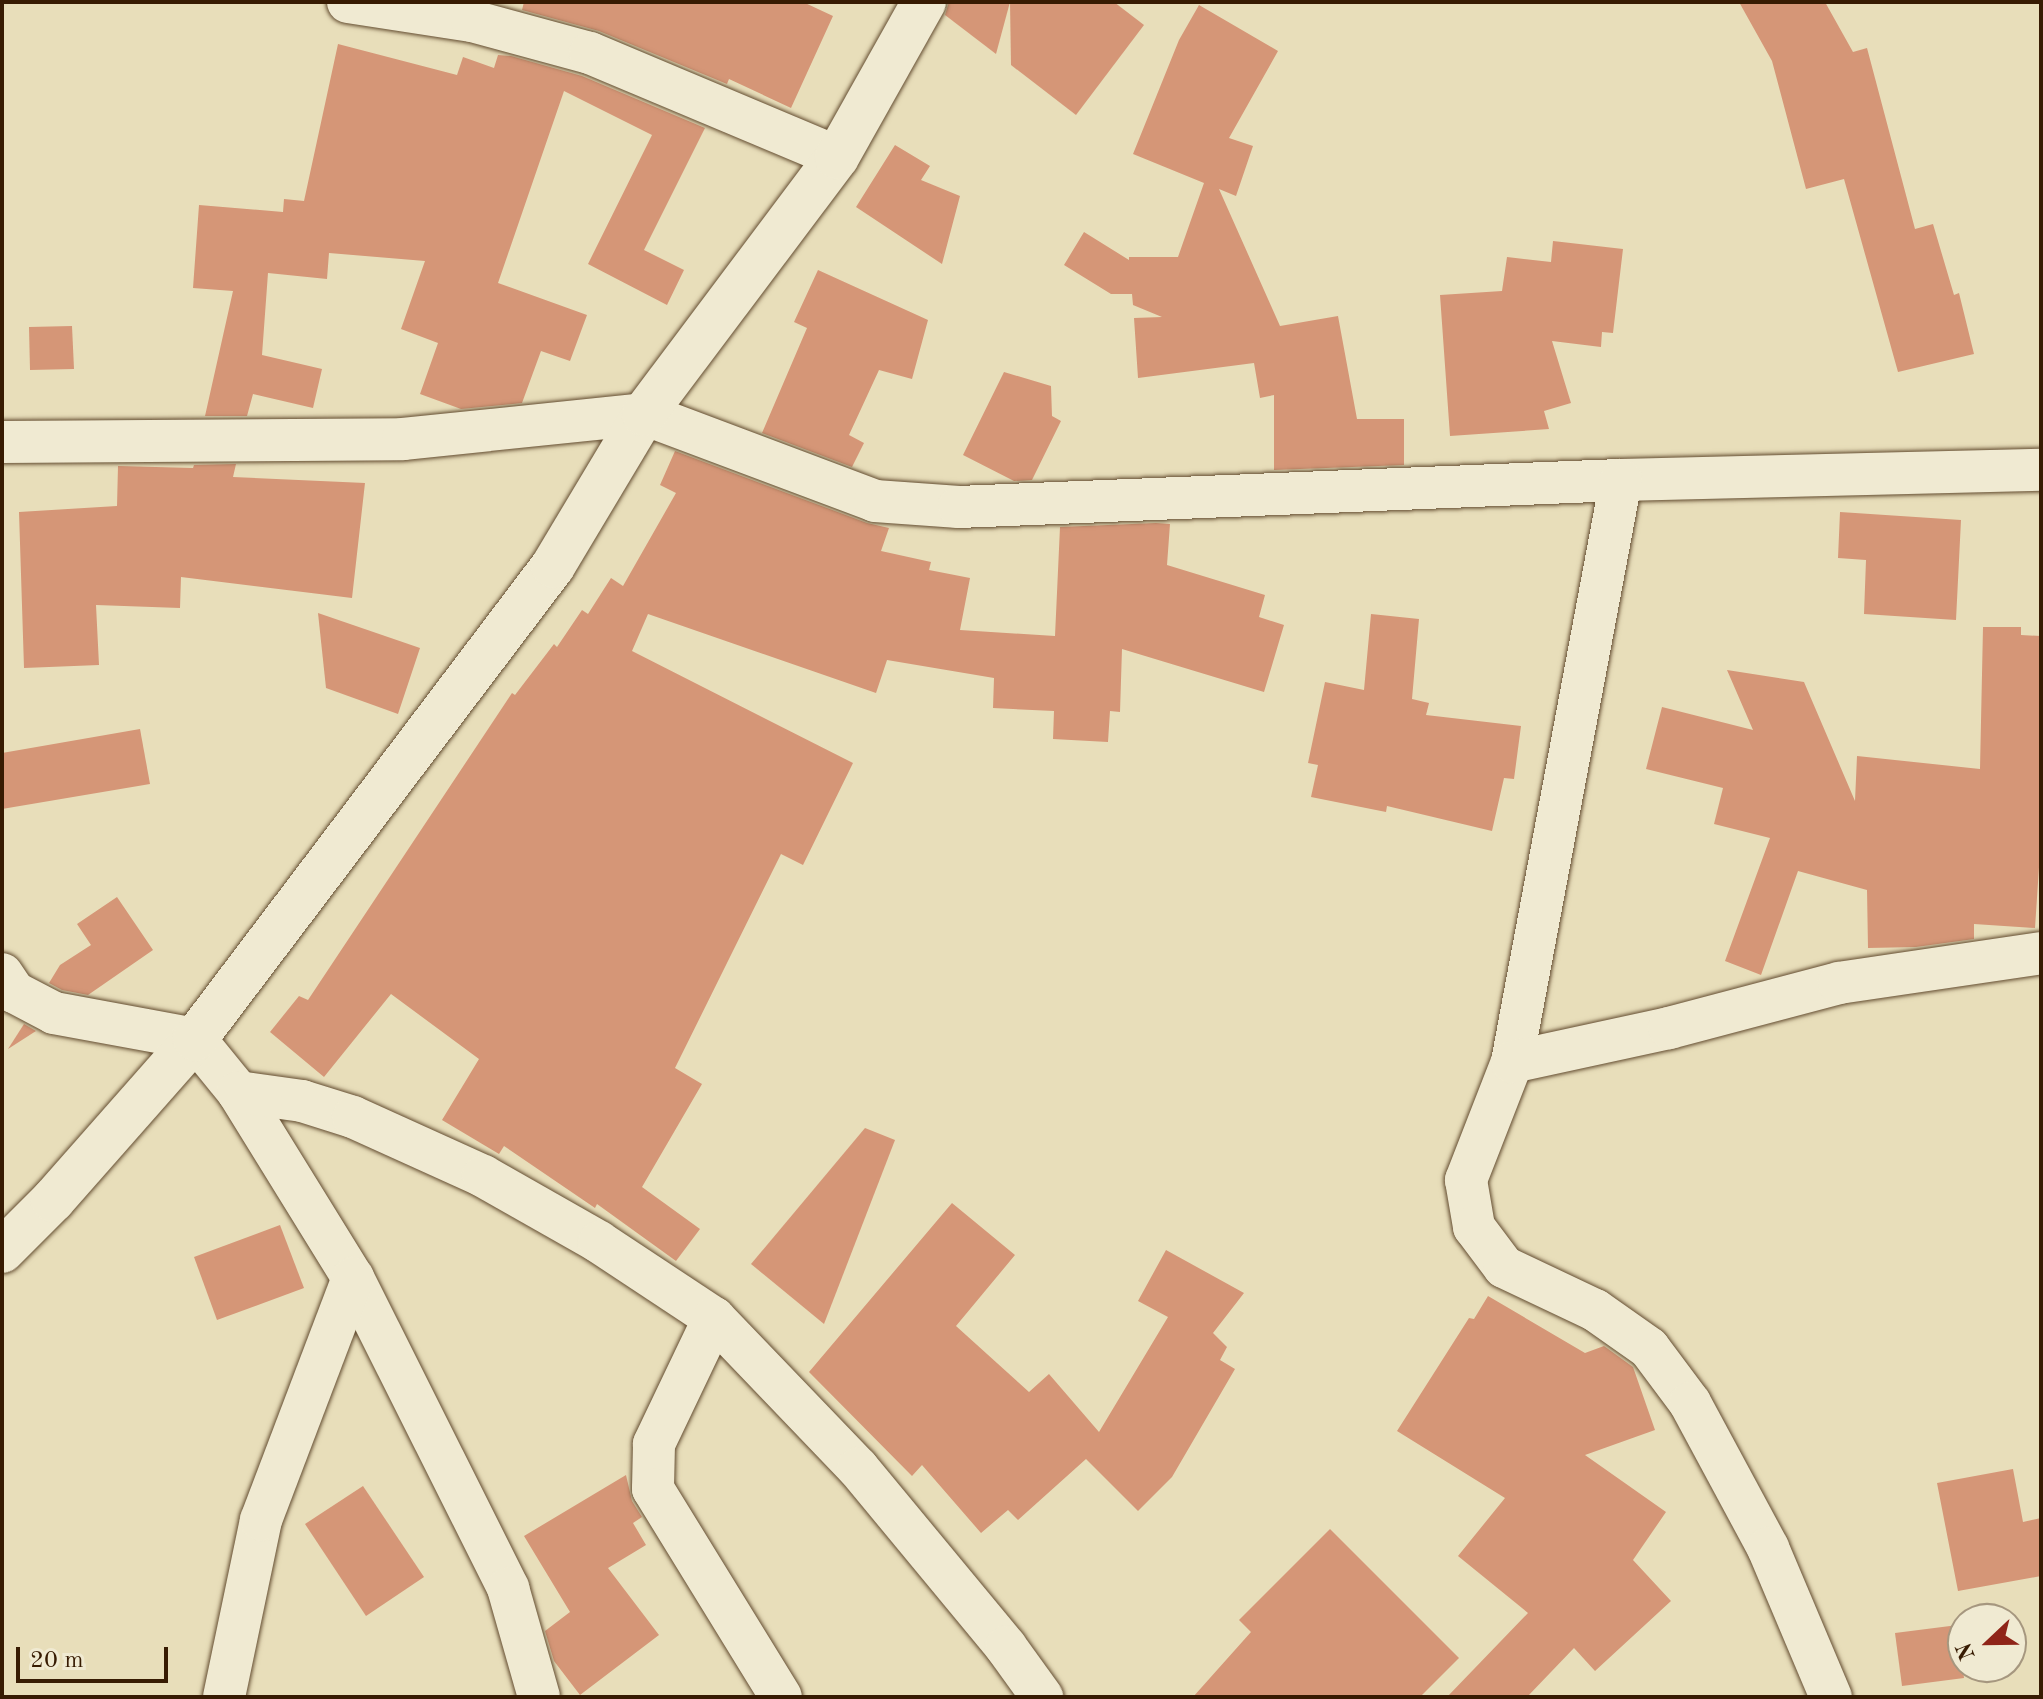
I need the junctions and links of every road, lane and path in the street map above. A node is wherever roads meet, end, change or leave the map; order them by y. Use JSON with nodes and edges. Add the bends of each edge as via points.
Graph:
{"nodes":[{"id":1,"x":348,"y":2,"type":"edge"},
{"id":2,"x":924,"y":2,"type":"edge"},
{"id":3,"x":837,"y":157,"type":"junction"},
{"id":4,"x":644,"y":414,"type":"junction"},
{"id":5,"x":2,"y":442,"type":"edge"},
{"id":6,"x":2041,"y":470,"type":"edge"},
{"id":7,"x":1621,"y":480,"type":"junction"},
{"id":8,"x":2041,"y":953,"type":"edge"},
{"id":9,"x":6,"y":987,"type":"edge"},
{"id":10,"x":195,"y":1039,"type":"junction"},
{"id":11,"x":1512,"y":1062,"type":"junction"},
{"id":12,"x":238,"y":1092,"type":"junction"},
{"id":13,"x":2,"y":1251,"type":"edge"},
{"id":14,"x":353,"y":1278,"type":"junction"},
{"id":15,"x":714,"y":1318,"type":"junction"},
{"id":16,"x":224,"y":1697,"type":"edge"},
{"id":17,"x":539,"y":1697,"type":"edge"},
{"id":18,"x":781,"y":1697,"type":"edge"},
{"id":19,"x":1042,"y":1697,"type":"edge"},
{"id":20,"x":1831,"y":1697,"type":"edge"}],
"edges":[{"from":1,"to":3,"type":"street","via":[[472,21],[590,53]]},
{"from":2,"to":3,"type":"street"},
{"from":3,"to":4,"type":"street"},
{"from":4,"to":5,"type":"street","via":[[403,439]]},
{"from":4,"to":7,"type":"street","via":[[875,501],[959,507]]},
{"from":4,"to":10,"type":"street","via":[[553,566]]},
{"from":6,"to":7,"type":"street"},
{"from":7,"to":11,"type":"street"},
{"from":8,"to":11,"type":"street","via":[[1839,983]]},
{"from":9,"to":10,"type":"street","via":[[54,1013]]},
{"from":10,"to":12,"type":"street"},
{"from":10,"to":13,"type":"street"},
{"from":11,"to":20,"type":"street","via":[[1466,1180],[1474,1227],[1504,1267],[1595,1310],[1649,1348],[1690,1403],[1768,1548]]},
{"from":12,"to":14,"type":"street"},
{"from":12,"to":15,"type":"street","via":[[302,1101],[353,1117],[483,1176],[599,1242]]},
{"from":14,"to":16,"type":"street","via":[[261,1520]]},
{"from":14,"to":17,"type":"street","via":[[508,1588]]},
{"from":15,"to":18,"type":"street","via":[[654,1444],[653,1489]]},
{"from":15,"to":19,"type":"street","via":[[858,1468]]}]}
